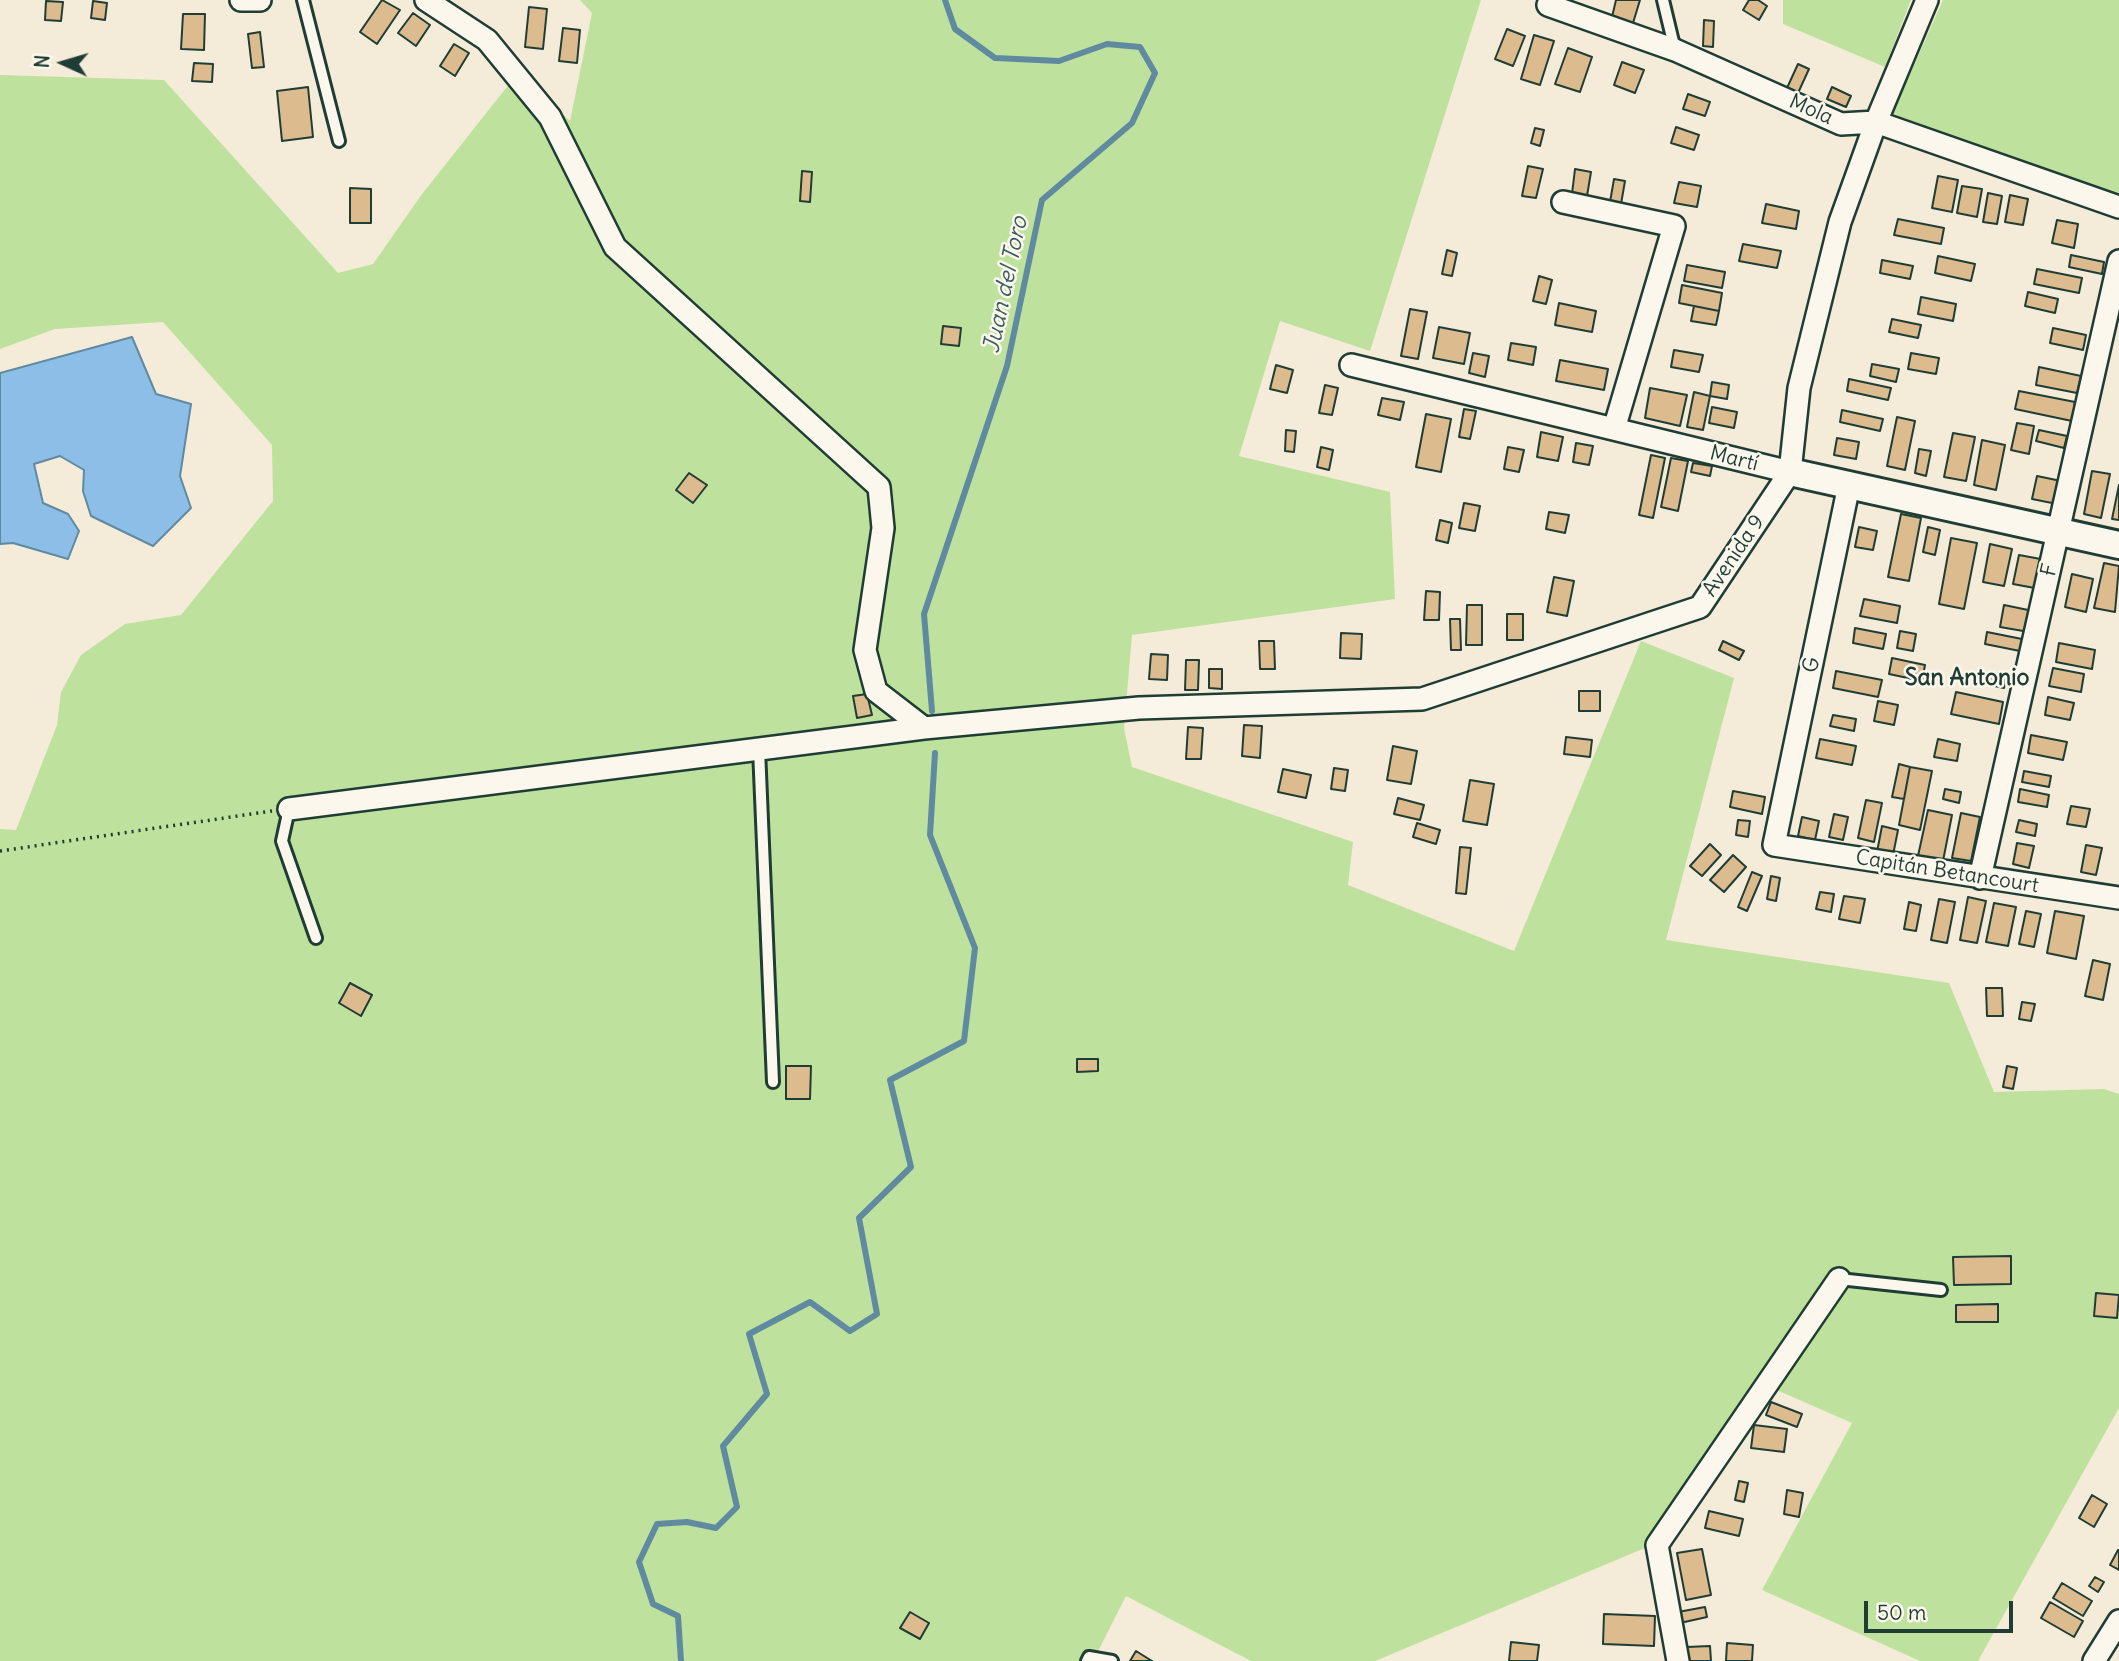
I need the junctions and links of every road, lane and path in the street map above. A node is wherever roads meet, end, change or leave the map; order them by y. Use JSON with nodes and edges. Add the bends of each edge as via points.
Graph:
{"nodes":[{"id":1,"x":241,"y":0,"type":"edge"},
{"id":2,"x":260,"y":0,"type":"edge"},
{"id":3,"x":303,"y":0,"type":"edge"},
{"id":4,"x":426,"y":0,"type":"edge"},
{"id":5,"x":1663,"y":0,"type":"edge"},
{"id":6,"x":1927,"y":0,"type":"edge"},
{"id":7,"x":1548,"y":5,"type":"dead end"},
{"id":8,"x":1675,"y":50,"type":"junction"},
{"id":9,"x":1876,"y":122,"type":"junction"},
{"id":10,"x":339,"y":141,"type":"dead end"},
{"id":11,"x":1563,"y":202,"type":"dead end"},
{"id":12,"x":2119,"y":207,"type":"edge"},
{"id":13,"x":2119,"y":261,"type":"edge"},
{"id":14,"x":1351,"y":365,"type":"dead end"},
{"id":15,"x":1614,"y":429,"type":"junction"},
{"id":16,"x":1790,"y":472,"type":"junction"},
{"id":17,"x":1849,"y":485,"type":"junction"},
{"id":18,"x":2059,"y":531,"type":"junction"},
{"id":19,"x":2119,"y":545,"type":"edge"},
{"id":20,"x":924,"y":728,"type":"junction"},
{"id":21,"x":759,"y":749,"type":"junction"},
{"id":22,"x":289,"y":809,"type":"junction"},
{"id":23,"x":1774,"y":845,"type":"joint"},
{"id":24,"x":0,"y":851,"type":"edge"},
{"id":25,"x":1980,"y":878,"type":"junction"},
{"id":26,"x":2119,"y":898,"type":"edge"},
{"id":27,"x":316,"y":938,"type":"dead end"},
{"id":28,"x":773,"y":1082,"type":"dead end"},
{"id":29,"x":1839,"y":1279,"type":"joint"},
{"id":30,"x":1941,"y":1290,"type":"dead end"},
{"id":31,"x":2119,"y":1621,"type":"edge"},
{"id":32,"x":1087,"y":1661,"type":"edge"},
{"id":33,"x":1112,"y":1661,"type":"edge"},
{"id":34,"x":1678,"y":1661,"type":"edge"},
{"id":35,"x":2094,"y":1661,"type":"edge"}],
"edges":[{"from":1,"to":2,"type":"street"},
{"from":3,"to":10,"type":"lane"},
{"from":4,"to":20,"type":"street","via":[[487,40],[550,117],[615,247],[879,487],[883,528],[865,650],[876,691]]},
{"from":5,"to":8,"type":"lane"},
{"from":6,"to":9,"type":"street","name":"Avenida 9"},
{"from":7,"to":8,"type":"street","name":"Mola"},
{"from":8,"to":9,"type":"street","name":"Mola","via":[[1841,124]]},
{"from":9,"to":12,"type":"street","name":"Mola"},
{"from":9,"to":16,"type":"street","name":"Avenida 9","via":[[1833,248],[1799,388]]},
{"from":11,"to":15,"type":"street","via":[[1674,226]]},
{"from":13,"to":18,"type":"street","name":"F"},
{"from":14,"to":15,"type":"street","name":"Martí"},
{"from":15,"to":16,"type":"street","name":"Martí"},
{"from":16,"to":17,"type":"street","name":"Martí"},
{"from":16,"to":20,"type":"street","name":"Avenida 9","via":[[1700,607],[1422,699],[1139,708]]},
{"from":17,"to":18,"type":"street","name":"Martí"},
{"from":17,"to":23,"type":"street","name":"G"},
{"from":18,"to":19,"type":"street","name":"Martí"},
{"from":18,"to":25,"type":"street","name":"F"},
{"from":20,"to":21,"type":"street","name":"Avenida 9"},
{"from":21,"to":22,"type":"street","name":"Avenida 9"},
{"from":21,"to":28,"type":"lane"},
{"from":22,"to":24,"type":"path"},
{"from":22,"to":27,"type":"lane","via":[[282,841]]},
{"from":23,"to":25,"type":"street","name":"Capitán Betancourt"},
{"from":25,"to":26,"type":"street","name":"Capitán Betancourt"},
{"from":29,"to":30,"type":"lane"},
{"from":29,"to":34,"type":"street","via":[[1657,1545]]},
{"from":31,"to":35,"type":"street"},
{"from":32,"to":33,"type":"lane","via":[[1089,1657]]}]}
